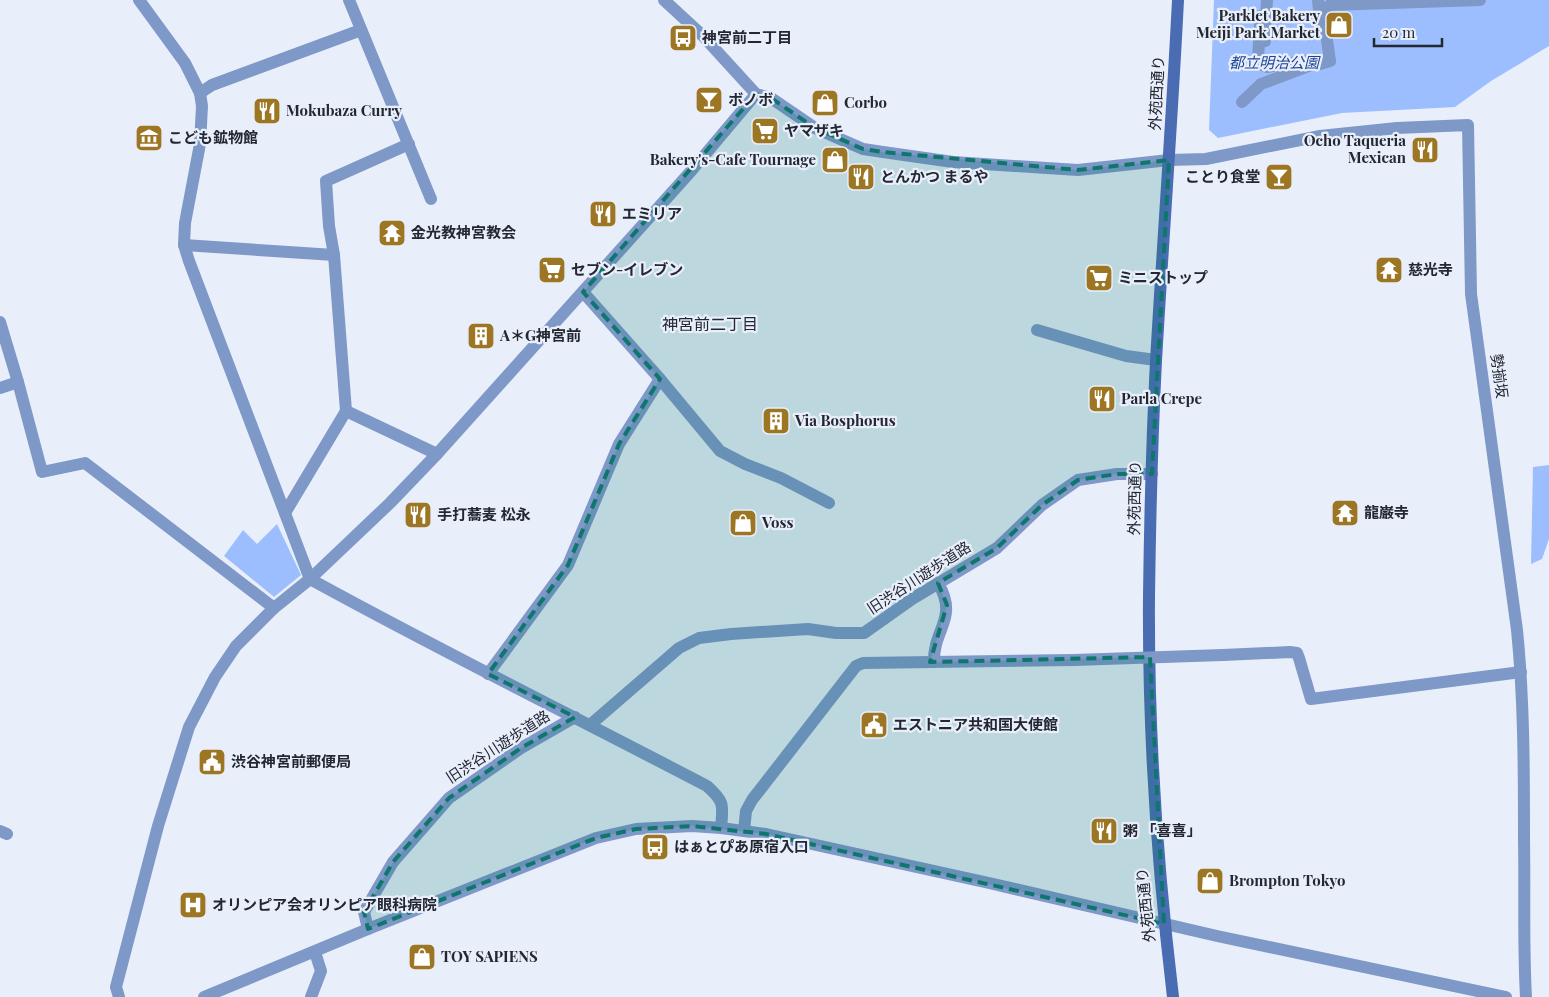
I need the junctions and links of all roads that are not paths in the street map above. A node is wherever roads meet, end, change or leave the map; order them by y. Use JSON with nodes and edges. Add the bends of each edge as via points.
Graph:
{"nodes":[{"id":1,"x":140,"y":0,"type":"edge"},
{"id":2,"x":349,"y":0,"type":"edge"},
{"id":3,"x":664,"y":0,"type":"edge"},
{"id":4,"x":1178,"y":0,"type":"edge"},
{"id":5,"x":1267,"y":0,"type":"edge"},
{"id":6,"x":1318,"y":0,"type":"edge"},
{"id":7,"x":1480,"y":0,"type":"edge"},
{"id":8,"x":361,"y":30,"type":"junction"},
{"id":9,"x":1318,"y":62,"type":"junction"},
{"id":10,"x":200,"y":93,"type":"junction"},
{"id":11,"x":756,"y":94,"type":"junction"},
{"id":12,"x":1242,"y":102,"type":"dead end"},
{"id":13,"x":409,"y":144,"type":"junction"},
{"id":14,"x":1169,"y":160,"type":"junction"},
{"id":15,"x":431,"y":199,"type":"dead end"},
{"id":16,"x":184,"y":245,"type":"junction"},
{"id":17,"x":334,"y":255,"type":"junction"},
{"id":18,"x":583,"y":292,"type":"junction"},
{"id":19,"x":0,"y":322,"type":"edge"},
{"id":20,"x":1037,"y":330,"type":"dead end"},
{"id":21,"x":1156,"y":360,"type":"junction"},
{"id":22,"x":660,"y":379,"type":"junction"},
{"id":23,"x":18,"y":382,"type":"junction"},
{"id":24,"x":0,"y":388,"type":"edge"},
{"id":25,"x":346,"y":411,"type":"junction"},
{"id":26,"x":437,"y":454,"type":"junction"},
{"id":27,"x":1152,"y":474,"type":"junction"},
{"id":28,"x":829,"y":504,"type":"dead end"},
{"id":29,"x":285,"y":513,"type":"junction"},
{"id":30,"x":310,"y":579,"type":"junction"},
{"id":31,"x":938,"y":583,"type":"junction"},
{"id":32,"x":274,"y":608,"type":"junction"},
{"id":33,"x":934,"y":662,"type":"junction"},
{"id":34,"x":1521,"y":672,"type":"junction"},
{"id":35,"x":488,"y":674,"type":"junction"},
{"id":36,"x":575,"y":717,"type":"junction"},
{"id":37,"x":590,"y":725,"type":"junction"},
{"id":38,"x":721,"y":828,"type":"junction"},
{"id":39,"x":744,"y":831,"type":"junction"},
{"id":40,"x":1164,"y":924,"type":"junction"},
{"id":41,"x":368,"y":929,"type":"junction"},
{"id":42,"x":315,"y":952,"type":"junction"},
{"id":43,"x":119,"y":997,"type":"edge"},
{"id":44,"x":204,"y":997,"type":"edge"},
{"id":45,"x":311,"y":997,"type":"edge"},
{"id":46,"x":1172,"y":997,"type":"edge"},
{"id":47,"x":1506,"y":997,"type":"edge"},
{"id":48,"x":1526,"y":997,"type":"edge"}],
"edges":[{"from":1,"to":10,"type":"street","via":[[185,63]]},
{"from":2,"to":8,"type":"street"},
{"from":3,"to":11,"type":"street"},
{"from":4,"to":14,"type":"main road","name":"外苑西通り"},
{"from":5,"to":9,"type":"street","via":[[1266,17],[1260,16],[1260,26],[1266,26],[1265,41],[1259,42],[1260,64],[1268,67],[1316,58]]},
{"from":6,"to":9,"type":"street","via":[[1324,58]]},
{"from":7,"to":9,"type":"street","via":[[1330,5],[1323,12],[1330,62]]},
{"from":8,"to":10,"type":"street","via":[[212,85]]},
{"from":8,"to":13,"type":"street"},
{"from":9,"to":12,"type":"street","via":[[1261,84]]},
{"from":10,"to":16,"type":"street","via":[[200,144],[186,215]]},
{"from":11,"to":14,"type":"street","via":[[770,98],[815,128],[863,148],[883,152],[953,162],[1078,170]]},
{"from":11,"to":18,"type":"street"},
{"from":13,"to":15,"type":"street"},
{"from":13,"to":17,"type":"street","via":[[326,181]]},
{"from":14,"to":21,"type":"main road","name":"外苑西通り"},
{"from":14,"to":34,"type":"street","name":"勢揃坂","via":[[1206,159],[1320,136],[1468,125],[1471,294]]},
{"from":16,"to":17,"type":"street"},
{"from":16,"to":29,"type":"street"},
{"from":17,"to":25,"type":"street"},
{"from":18,"to":22,"type":"street"},
{"from":18,"to":26,"type":"street"},
{"from":19,"to":23,"type":"street"},
{"from":20,"to":21,"type":"street","via":[[1126,356]]},
{"from":21,"to":27,"type":"main road","name":"外苑西通り"},
{"from":22,"to":28,"type":"street","via":[[720,451]]},
{"from":22,"to":35,"type":"street","via":[[619,444],[568,565]]},
{"from":23,"to":24,"type":"street"},
{"from":23,"to":32,"type":"street","via":[[42,472],[85,463]]},
{"from":25,"to":26,"type":"street"},
{"from":25,"to":29,"type":"street"},
{"from":26,"to":30,"type":"street"},
{"from":27,"to":31,"type":"street","name":"旧渋谷川遊歩道路","via":[[1111,474],[1078,480],[1042,505],[997,548]]},
{"from":27,"to":40,"type":"main road","name":"外苑西通り","via":[[1149,599],[1151,725]]},
{"from":29,"to":30,"type":"street"},
{"from":30,"to":32,"type":"street"},
{"from":30,"to":35,"type":"street"},
{"from":31,"to":33,"type":"street","via":[[947,606],[933,652]]},
{"from":31,"to":37,"type":"street","name":"旧渋谷川遊歩道路","via":[[864,633],[808,629],[699,638],[679,648]]},
{"from":32,"to":43,"type":"street","via":[[236,646],[188,727],[116,987]]},
{"from":33,"to":34,"type":"street","bridge":true,"via":[[1290,652],[1297,653],[1300,658],[1311,698]]},
{"from":33,"to":39,"type":"street","via":[[863,663],[856,666],[752,800],[746,811]]},
{"from":34,"to":48,"type":"street","name":"勢揃坂"},
{"from":35,"to":36,"type":"street"},
{"from":36,"to":37,"type":"street"},
{"from":36,"to":41,"type":"street","name":"旧渋谷川遊歩道路","via":[[520,748],[449,798],[393,862],[364,912]]},
{"from":37,"to":38,"type":"street","via":[[707,786],[719,797],[723,808]]},
{"from":38,"to":39,"type":"street"},
{"from":38,"to":41,"type":"street","via":[[636,828],[596,838]]},
{"from":39,"to":40,"type":"street"},
{"from":40,"to":46,"type":"main road","name":"外苑西通り"},
{"from":40,"to":47,"type":"street"},
{"from":41,"to":42,"type":"street"},
{"from":42,"to":44,"type":"street"},
{"from":42,"to":45,"type":"street","via":[[321,971]]}]}
